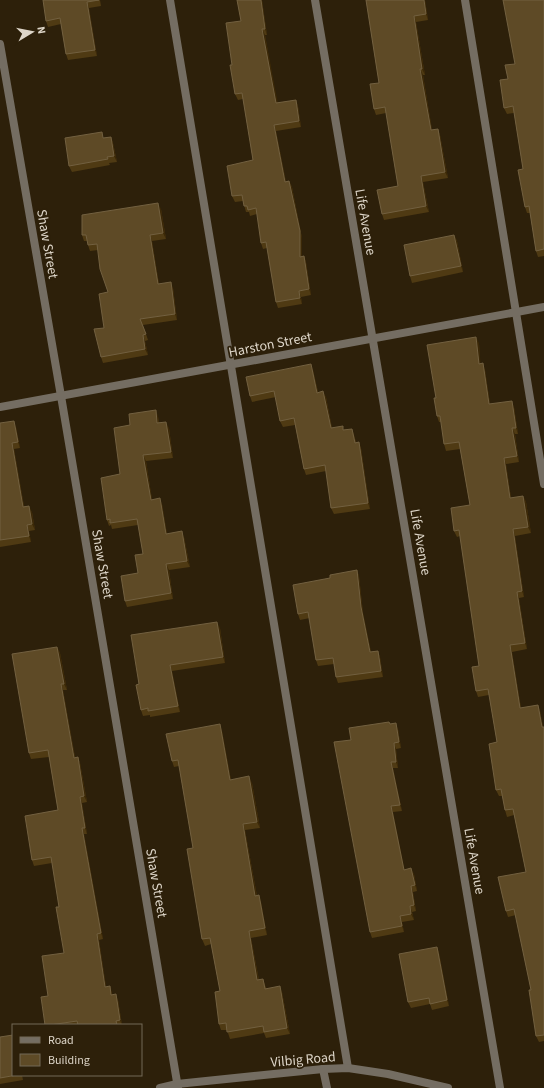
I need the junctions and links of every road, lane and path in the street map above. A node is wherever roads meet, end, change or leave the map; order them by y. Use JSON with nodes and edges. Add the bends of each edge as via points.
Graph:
{"nodes":[{"id":1,"x":170,"y":0,"type":"edge"},
{"id":2,"x":315,"y":0,"type":"edge"},
{"id":3,"x":465,"y":0,"type":"edge"},
{"id":4,"x":0,"y":44,"type":"edge"},
{"id":5,"x":544,"y":307,"type":"edge"},
{"id":6,"x":516,"y":312,"type":"junction"},
{"id":7,"x":373,"y":338,"type":"junction"},
{"id":8,"x":232,"y":364,"type":"junction"},
{"id":9,"x":62,"y":396,"type":"junction"},
{"id":10,"x":0,"y":407,"type":"edge"},
{"id":11,"x":544,"y":484,"type":"edge"},
{"id":12,"x":348,"y":1068,"type":"junction"},
{"id":13,"x":323,"y":1069,"type":"junction"},
{"id":14,"x":178,"y":1086,"type":"edge"},
{"id":15,"x":160,"y":1088,"type":"edge"},
{"id":16,"x":327,"y":1088,"type":"edge"},
{"id":17,"x":448,"y":1088,"type":"edge"},
{"id":18,"x":500,"y":1088,"type":"edge"}],
"edges":[{"from":1,"to":8,"type":"street"},
{"from":2,"to":7,"type":"street","name":"Life Avenue"},
{"from":3,"to":6,"type":"street"},
{"from":4,"to":9,"type":"street","name":"Shaw Street"},
{"from":5,"to":6,"type":"street","name":"Harston Street"},
{"from":6,"to":7,"type":"street","name":"Harston Street"},
{"from":6,"to":11,"type":"street"},
{"from":7,"to":8,"type":"street","name":"Harston Street"},
{"from":7,"to":18,"type":"street","name":"Life Avenue"},
{"from":8,"to":9,"type":"street","name":"Harston Street"},
{"from":8,"to":12,"type":"street"},
{"from":9,"to":10,"type":"street","name":"Harston Street"},
{"from":9,"to":14,"type":"street","name":"Shaw Street"},
{"from":12,"to":13,"type":"street","name":"Vilbig Road"},
{"from":12,"to":17,"type":"street","name":"Vilbig Road"},
{"from":13,"to":14,"type":"street","name":"Vilbig Road"},
{"from":13,"to":16,"type":"street"},
{"from":14,"to":15,"type":"street","name":"Vilbig Road"}]}
